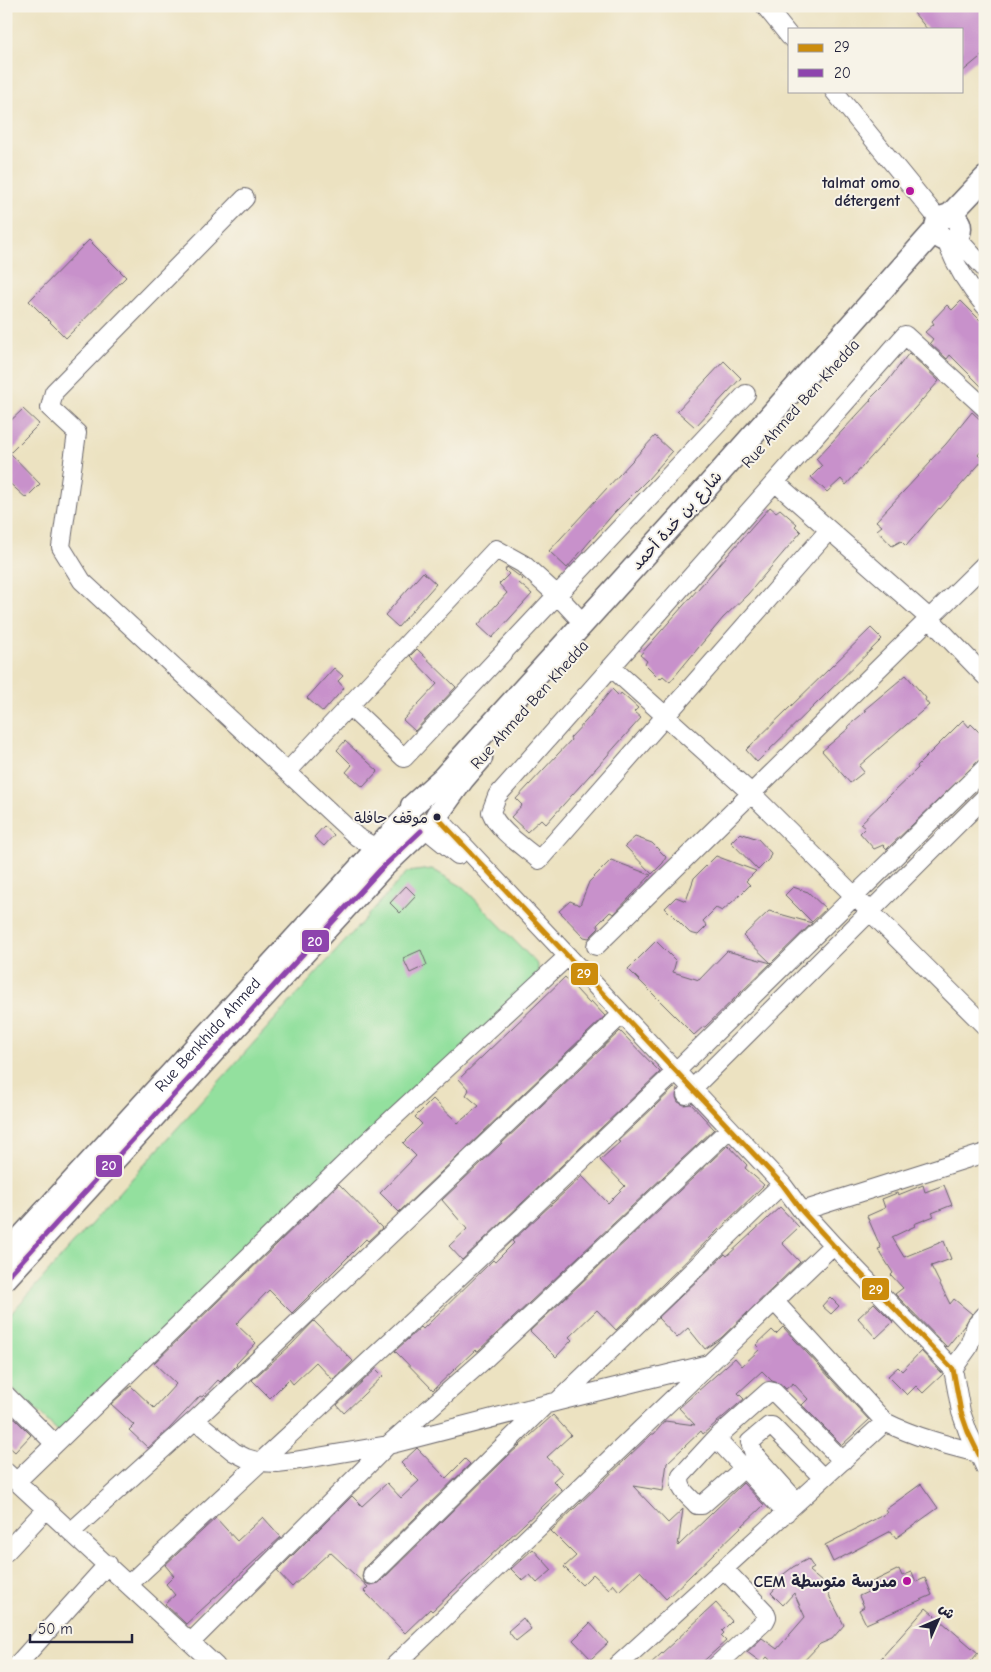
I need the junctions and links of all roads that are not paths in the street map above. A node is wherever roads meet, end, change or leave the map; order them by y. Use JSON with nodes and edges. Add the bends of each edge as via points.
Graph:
{"nodes":[{"id":1,"x":765,"y":6,"type":"edge"},
{"id":2,"x":788,"y":35,"type":"edge"},
{"id":3,"x":835,"y":92,"type":"edge"},
{"id":4,"x":985,"y":178,"type":"edge"},
{"id":5,"x":245,"y":198,"type":"dead end"},
{"id":6,"x":985,"y":199,"type":"edge"},
{"id":7,"x":948,"y":228,"type":"junction"},
{"id":8,"x":982,"y":259,"type":"edge"},
{"id":9,"x":961,"y":275,"type":"junction"},
{"id":10,"x":985,"y":306,"type":"edge"},
{"id":11,"x":746,"y":394,"type":"dead end"},
{"id":12,"x":985,"y":408,"type":"edge"},
{"id":13,"x":775,"y":482,"type":"junction"},
{"id":14,"x":829,"y":530,"type":"junction"},
{"id":15,"x":985,"y":564,"type":"edge"},
{"id":16,"x":558,"y":596,"type":"junction"},
{"id":17,"x":929,"y":618,"type":"junction"},
{"id":18,"x":583,"y":623,"type":"junction"},
{"id":19,"x":611,"y":667,"type":"junction"},
{"id":20,"x":985,"y":676,"type":"edge"},
{"id":21,"x":349,"y":706,"type":"junction"},
{"id":22,"x":666,"y":716,"type":"junction"},
{"id":23,"x":985,"y":768,"type":"edge"},
{"id":24,"x":287,"y":772,"type":"junction"},
{"id":25,"x":751,"y":793,"type":"junction"},
{"id":26,"x":985,"y":797,"type":"edge"},
{"id":27,"x":424,"y":819,"type":"junction"},
{"id":28,"x":378,"y":849,"type":"junction"},
{"id":29,"x":855,"y":896,"type":"junction"},
{"id":30,"x":870,"y":911,"type":"junction"},
{"id":31,"x":596,"y":946,"type":"dead end"},
{"id":32,"x":564,"y":960,"type":"junction"},
{"id":33,"x":981,"y":1016,"type":"edge"},
{"id":34,"x":615,"y":1021,"type":"junction"},
{"id":35,"x":673,"y":1074,"type":"junction"},
{"id":36,"x":689,"y":1091,"type":"junction"},
{"id":37,"x":720,"y":1126,"type":"junction"},
{"id":38,"x":985,"y":1153,"type":"edge"},
{"id":39,"x":779,"y":1187,"type":"junction"},
{"id":40,"x":802,"y":1211,"type":"junction"},
{"id":41,"x":833,"y":1245,"type":"junction"},
{"id":42,"x":6,"y":1254,"type":"edge"},
{"id":43,"x":6,"y":1278,"type":"edge"},
{"id":44,"x":775,"y":1302,"type":"junction"},
{"id":45,"x":985,"y":1315,"type":"edge"},
{"id":46,"x":710,"y":1364,"type":"junction"},
{"id":47,"x":953,"y":1369,"type":"junction"},
{"id":48,"x":6,"y":1396,"type":"edge"},
{"id":49,"x":553,"y":1402,"type":"junction"},
{"id":50,"x":195,"y":1420,"type":"junction"},
{"id":51,"x":885,"y":1422,"type":"junction"},
{"id":52,"x":716,"y":1438,"type":"junction"},
{"id":53,"x":54,"y":1443,"type":"junction"},
{"id":54,"x":388,"y":1445,"type":"junction"},
{"id":55,"x":981,"y":1460,"type":"edge"},
{"id":56,"x":843,"y":1461,"type":"junction"},
{"id":57,"x":260,"y":1462,"type":"junction"},
{"id":58,"x":744,"y":1468,"type":"junction"},
{"id":59,"x":12,"y":1476,"type":"edge"},
{"id":60,"x":823,"y":1478,"type":"junction"},
{"id":61,"x":47,"y":1508,"type":"junction"},
{"id":62,"x":791,"y":1508,"type":"junction"},
{"id":63,"x":72,"y":1531,"type":"junction"},
{"id":64,"x":6,"y":1552,"type":"edge"},
{"id":65,"x":108,"y":1564,"type":"junction"},
{"id":66,"x":724,"y":1569,"type":"junction"},
{"id":67,"x":372,"y":1574,"type":"dead end"},
{"id":68,"x":129,"y":1584,"type":"junction"},
{"id":69,"x":191,"y":1642,"type":"junction"},
{"id":70,"x":16,"y":1666,"type":"edge"},
{"id":71,"x":216,"y":1666,"type":"edge"},
{"id":72,"x":394,"y":1666,"type":"edge"},
{"id":73,"x":617,"y":1666,"type":"edge"},
{"id":74,"x":716,"y":1666,"type":"edge"}],
"edges":[{"from":1,"to":2,"type":"street"},
{"from":3,"to":7,"type":"street"},
{"from":4,"to":7,"type":"main road","name":"شارع بن خدة أحمد"},
{"from":5,"to":24,"type":"street","via":[[54,392],[50,408],[77,434],[61,547],[82,582]]},
{"from":6,"to":7,"type":"main road","name":"Rue Ahmed Ben Khedda"},
{"from":7,"to":8,"type":"street"},
{"from":7,"to":9,"type":"street","via":[[952,256]]},
{"from":7,"to":18,"type":"main road","name":"شارع بن خدة أحمد"},
{"from":7,"to":27,"type":"main road","name":"Rue Ahmed Ben Khedda"},
{"from":8,"to":9,"type":"street"},
{"from":9,"to":10,"type":"street"},
{"from":11,"to":16,"type":"street"},
{"from":12,"to":13,"type":"street","via":[[905,335]]},
{"from":13,"to":14,"type":"street"},
{"from":13,"to":19,"type":"street"},
{"from":14,"to":17,"type":"street"},
{"from":14,"to":22,"type":"street"},
{"from":15,"to":17,"type":"street"},
{"from":16,"to":18,"type":"street"},
{"from":16,"to":21,"type":"street","via":[[523,564],[496,549]]},
{"from":16,"to":21,"type":"street","via":[[404,758]]},
{"from":17,"to":20,"type":"street"},
{"from":17,"to":25,"type":"street"},
{"from":18,"to":27,"type":"main road","name":"شارع بن خدة أحمد","via":[[443,778]]},
{"from":19,"to":22,"type":"street"},
{"from":19,"to":22,"type":"street","via":[[497,796],[491,812],[494,820],[511,836],[539,860]]},
{"from":21,"to":24,"type":"street"},
{"from":22,"to":25,"type":"street"},
{"from":23,"to":29,"type":"street"},
{"from":24,"to":28,"type":"street","via":[[357,837]]},
{"from":25,"to":29,"type":"street"},
{"from":25,"to":31,"type":"street"},
{"from":26,"to":30,"type":"street"},
{"from":27,"to":28,"type":"main road","name":"Rue Benkhida Ahmed"},
{"from":27,"to":32,"type":"street"},
{"from":27,"to":43,"type":"main road"},
{"from":28,"to":42,"type":"main road","name":"Rue Benkhida Ahmed"},
{"from":29,"to":30,"type":"street"},
{"from":29,"to":35,"type":"street"},
{"from":30,"to":33,"type":"street"},
{"from":30,"to":36,"type":"street"},
{"from":32,"to":34,"type":"street"},
{"from":32,"to":35,"type":"street"},
{"from":32,"to":53,"type":"street","via":[[366,1143]]},
{"from":34,"to":35,"type":"street"},
{"from":34,"to":50,"type":"street"},
{"from":35,"to":36,"type":"street"},
{"from":35,"to":57,"type":"street"},
{"from":36,"to":37,"type":"street"},
{"from":37,"to":39,"type":"street"},
{"from":37,"to":54,"type":"street","via":[[485,1358]]},
{"from":38,"to":40,"type":"street"},
{"from":39,"to":40,"type":"street"},
{"from":39,"to":49,"type":"street"},
{"from":40,"to":41,"type":"street"},
{"from":41,"to":44,"type":"street"},
{"from":41,"to":47,"type":"street"},
{"from":44,"to":46,"type":"street"},
{"from":44,"to":51,"type":"street"},
{"from":45,"to":47,"type":"street","via":[[976,1325],[968,1348]]},
{"from":46,"to":49,"type":"street"},
{"from":46,"to":72,"type":"street"},
{"from":47,"to":55,"type":"street","via":[[961,1412]]},
{"from":48,"to":53,"type":"street"},
{"from":49,"to":54,"type":"street"},
{"from":49,"to":67,"type":"street"},
{"from":50,"to":57,"type":"street","via":[[234,1452]]},
{"from":50,"to":63,"type":"street"},
{"from":51,"to":55,"type":"street"},
{"from":51,"to":56,"type":"street"},
{"from":52,"to":56,"type":"street","via":[[769,1391],[779,1396]]},
{"from":52,"to":58,"type":"street"},
{"from":52,"to":58,"type":"street","via":[[681,1476],[680,1487],[697,1505],[702,1505]]},
{"from":53,"to":59,"type":"street"},
{"from":54,"to":57,"type":"street","via":[[294,1461]]},
{"from":54,"to":69,"type":"street"},
{"from":56,"to":60,"type":"street"},
{"from":57,"to":68,"type":"street"},
{"from":58,"to":62,"type":"street"},
{"from":59,"to":61,"type":"street"},
{"from":60,"to":62,"type":"street"},
{"from":60,"to":62,"type":"street","via":[[772,1426],[750,1442],[754,1454]]},
{"from":61,"to":63,"type":"street"},
{"from":61,"to":64,"type":"street"},
{"from":62,"to":66,"type":"street"},
{"from":63,"to":65,"type":"street"},
{"from":65,"to":68,"type":"street"},
{"from":65,"to":70,"type":"street"},
{"from":66,"to":73,"type":"street"},
{"from":66,"to":74,"type":"street","via":[[767,1617]]},
{"from":68,"to":69,"type":"street"},
{"from":69,"to":71,"type":"street"}]}
